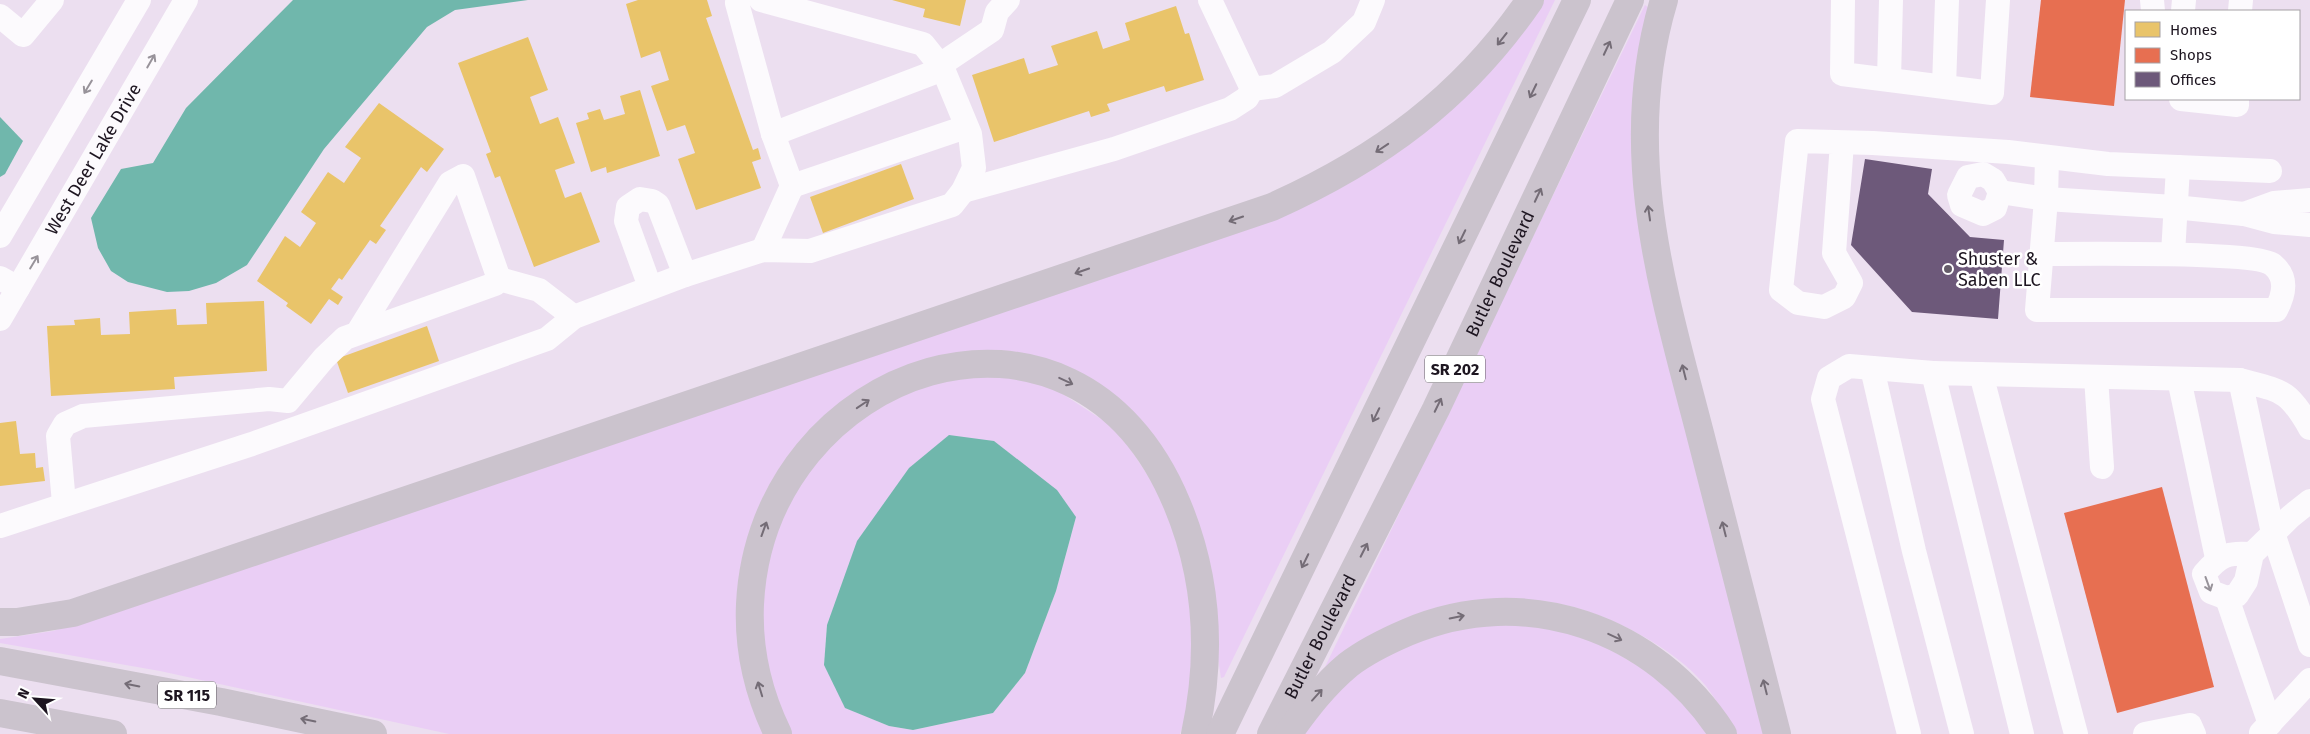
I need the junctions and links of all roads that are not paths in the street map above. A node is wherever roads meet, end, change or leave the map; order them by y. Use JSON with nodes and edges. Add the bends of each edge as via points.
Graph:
{"nodes":[{"id":1,"x":52,"y":0,"type":"edge"},
{"id":2,"x":139,"y":0,"type":"edge"},
{"id":3,"x":186,"y":0,"type":"edge"},
{"id":4,"x":740,"y":0,"type":"edge"},
{"id":5,"x":761,"y":0,"type":"edge"},
{"id":6,"x":1008,"y":0,"type":"edge"},
{"id":7,"x":1210,"y":0,"type":"edge"},
{"id":8,"x":1373,"y":0,"type":"edge"},
{"id":9,"x":1530,"y":0,"type":"edge"},
{"id":10,"x":1578,"y":0,"type":"edge"},
{"id":11,"x":1630,"y":0,"type":"edge"},
{"id":12,"x":1664,"y":0,"type":"edge"},
{"id":13,"x":1844,"y":0,"type":"edge"},
{"id":14,"x":1891,"y":0,"type":"edge"},
{"id":15,"x":1947,"y":0,"type":"edge"},
{"id":16,"x":1998,"y":0,"type":"edge"},
{"id":17,"x":0,"y":16,"type":"edge"},
{"id":18,"x":941,"y":67,"type":"junction"},
{"id":19,"x":1889,"y":79,"type":"junction"},
{"id":20,"x":1944,"y":86,"type":"junction"},
{"id":21,"x":1252,"y":89,"type":"junction"},
{"id":22,"x":2190,"y":100,"type":"edge"},
{"id":23,"x":2237,"y":100,"type":"edge"},
{"id":24,"x":966,"y":127,"type":"junction"},
{"id":25,"x":773,"y":134,"type":"junction"},
{"id":26,"x":1842,"y":143,"type":"junction"},
{"id":27,"x":2047,"y":157,"type":"junction"},
{"id":28,"x":2178,"y":167,"type":"junction"},
{"id":29,"x":2270,"y":171,"type":"dead end"},
{"id":30,"x":792,"y":186,"type":"junction"},
{"id":31,"x":963,"y":191,"type":"junction"},
{"id":32,"x":2000,"y":192,"type":"dead end"},
{"id":33,"x":2046,"y":199,"type":"junction"},
{"id":34,"x":2310,"y":200,"type":"edge"},
{"id":35,"x":2174,"y":207,"type":"junction"},
{"id":36,"x":2244,"y":214,"type":"junction"},
{"id":37,"x":2310,"y":225,"type":"edge"},
{"id":38,"x":0,"y":236,"type":"edge"},
{"id":39,"x":763,"y":250,"type":"junction"},
{"id":40,"x":2042,"y":254,"type":"junction"},
{"id":41,"x":2174,"y":254,"type":"junction"},
{"id":42,"x":685,"y":275,"type":"junction"},
{"id":43,"x":499,"y":279,"type":"junction"},
{"id":44,"x":9,"y":283,"type":"edge"},
{"id":45,"x":650,"y":287,"type":"junction"},
{"id":46,"x":574,"y":317,"type":"junction"},
{"id":47,"x":0,"y":319,"type":"edge"},
{"id":48,"x":358,"y":332,"type":"junction"},
{"id":49,"x":1872,"y":368,"type":"junction"},
{"id":50,"x":1933,"y":373,"type":"junction"},
{"id":51,"x":1981,"y":374,"type":"junction"},
{"id":52,"x":2096,"y":377,"type":"junction"},
{"id":53,"x":2179,"y":379,"type":"junction"},
{"id":54,"x":2240,"y":380,"type":"junction"},
{"id":55,"x":288,"y":401,"type":"junction"},
{"id":56,"x":2310,"y":428,"type":"edge"},
{"id":57,"x":289,"y":431,"type":"junction"},
{"id":58,"x":2102,"y":467,"type":"dead end"},
{"id":59,"x":2310,"y":501,"type":"edge"},
{"id":60,"x":64,"y":504,"type":"junction"},
{"id":61,"x":0,"y":526,"type":"edge"},
{"id":62,"x":2273,"y":533,"type":"junction"},
{"id":63,"x":2252,"y":554,"type":"junction"},
{"id":64,"x":2217,"y":558,"type":"junction"},
{"id":65,"x":2228,"y":598,"type":"junction"},
{"id":66,"x":0,"y":622,"type":"edge"},
{"id":67,"x":2310,"y":645,"type":"edge"},
{"id":68,"x":0,"y":661,"type":"edge"},
{"id":69,"x":2310,"y":680,"type":"edge"},
{"id":70,"x":0,"y":713,"type":"edge"},
{"id":71,"x":2264,"y":729,"type":"edge"},
{"id":72,"x":113,"y":734,"type":"edge"},
{"id":73,"x":373,"y":734,"type":"edge"},
{"id":74,"x":778,"y":734,"type":"edge"},
{"id":75,"x":1195,"y":734,"type":"edge"},
{"id":76,"x":1220,"y":734,"type":"edge"},
{"id":77,"x":1271,"y":734,"type":"edge"},
{"id":78,"x":1288,"y":734,"type":"edge"},
{"id":79,"x":1723,"y":734,"type":"edge"},
{"id":80,"x":1777,"y":734,"type":"edge"},
{"id":81,"x":1909,"y":734,"type":"edge"},
{"id":82,"x":1962,"y":734,"type":"edge"},
{"id":83,"x":2022,"y":734,"type":"edge"},
{"id":84,"x":2076,"y":734,"type":"edge"},
{"id":85,"x":2146,"y":734,"type":"edge"},
{"id":86,"x":2194,"y":734,"type":"edge"}],
"edges":[{"from":1,"to":17,"type":"street","via":[[23,36]]},
{"from":2,"to":38,"type":"street","one_way":true},
{"from":44,"to":3,"type":"street","name":"West Deer Lake Drive","one_way":true},
{"from":4,"to":25,"type":"street","via":[[737,3]]},
{"from":5,"to":18,"type":"street","via":[[923,44]]},
{"from":6,"to":18,"type":"street","via":[[997,12],[992,30]]},
{"from":7,"to":21,"type":"street"},
{"from":8,"to":21,"type":"street","via":[[1364,22],[1332,52],[1276,86]]},
{"from":9,"to":66,"type":"highway","one_way":true,"via":[[1497,45],[1421,119],[1361,163],[1272,207],[72,613]]},
{"from":10,"to":76,"type":"highway","number":"SR 202","one_way":true},
{"from":77,"to":11,"type":"highway","name":"Butler Boulevard","number":"SR 202","one_way":true,"via":[[1436,409]]},
{"from":80,"to":12,"type":"highway","one_way":true,"via":[[1666,300],[1649,214],[1644,165],[1645,116],[1650,69]]},
{"from":13,"to":19,"type":"street","via":[[1842,74]]},
{"from":14,"to":19,"type":"street"},
{"from":15,"to":20,"type":"street"},
{"from":16,"to":20,"type":"street","via":[[1992,93]]},
{"from":18,"to":24,"type":"street"},
{"from":18,"to":25,"type":"street"},
{"from":19,"to":20,"type":"street"},
{"from":21,"to":31,"type":"street","via":[[1247,98],[1230,109],[1114,149]]},
{"from":22,"to":23,"type":"street","via":[[2237,105]]},
{"from":24,"to":30,"type":"street"},
{"from":24,"to":31,"type":"street","via":[[970,134],[974,168]]},
{"from":25,"to":30,"type":"street"},
{"from":26,"to":26,"type":"street","via":[[1797,141],[1781,290],[1798,303],[1824,307],[1844,297],[1851,283],[1834,253]]},
{"from":26,"to":27,"type":"street"},
{"from":27,"to":28,"type":"street"},
{"from":27,"to":33,"type":"street"},
{"from":28,"to":29,"type":"street"},
{"from":28,"to":35,"type":"street"},
{"from":30,"to":39,"type":"street"},
{"from":31,"to":39,"type":"street","via":[[952,205],[945,208],[810,251]]},
{"from":32,"to":33,"type":"street"},
{"from":33,"to":35,"type":"street"},
{"from":33,"to":40,"type":"street"},
{"from":34,"to":36,"type":"street","via":[[2274,203]]},
{"from":35,"to":36,"type":"street"},
{"from":35,"to":41,"type":"street"},
{"from":36,"to":37,"type":"street","via":[[2274,222]]},
{"from":39,"to":42,"type":"street"},
{"from":40,"to":41,"type":"street"},
{"from":40,"to":41,"type":"street","via":[[2038,310],[2276,310],[2283,297],[2283,280],[2273,265],[2258,259]]},
{"from":42,"to":45,"type":"street"},
{"from":42,"to":45,"type":"street","via":[[658,206],[640,199],[628,207],[626,221]]},
{"from":43,"to":46,"type":"street","via":[[539,290]]},
{"from":43,"to":48,"type":"street","via":[[495,284]]},
{"from":43,"to":48,"type":"street","via":[[463,176],[450,183]]},
{"from":44,"to":47,"type":"street","name":"West Deer Lake Drive"},
{"from":45,"to":46,"type":"street"},
{"from":46,"to":57,"type":"street","via":[[547,339]]},
{"from":48,"to":55,"type":"street","via":[[345,338],[324,358]]},
{"from":49,"to":50,"type":"street"},
{"from":49,"to":81,"type":"street","via":[[1849,366],[1829,378],[1823,399]]},
{"from":49,"to":82,"type":"street","via":[[1914,551]]},
{"from":50,"to":51,"type":"street"},
{"from":50,"to":83,"type":"street"},
{"from":51,"to":52,"type":"street"},
{"from":51,"to":84,"type":"street"},
{"from":52,"to":53,"type":"street"},
{"from":52,"to":58,"type":"street"},
{"from":53,"to":54,"type":"street"},
{"from":53,"to":64,"type":"street"},
{"from":54,"to":56,"type":"street","via":[[2282,391],[2299,409]]},
{"from":54,"to":62,"type":"street"},
{"from":55,"to":57,"type":"street"},
{"from":55,"to":60,"type":"street","via":[[268,399],[83,416],[65,424],[58,436]]},
{"from":57,"to":60,"type":"street"},
{"from":59,"to":62,"type":"street"},
{"from":60,"to":61,"type":"street"},
{"from":62,"to":63,"type":"street"},
{"from":62,"to":67,"type":"street"},
{"from":63,"to":64,"type":"street","via":[[2231,553]]},
{"from":63,"to":65,"type":"street","via":[[2246,581],[2237,595]]},
{"from":64,"to":65,"type":"street","one_way":true,"via":[[2204,574],[2211,592]]},
{"from":65,"to":71,"type":"street"},
{"from":73,"to":68,"type":"highway","number":"SR 115","one_way":true},
{"from":69,"to":71,"type":"street"},
{"from":70,"to":72,"type":"highway"},
{"from":74,"to":75,"type":"highway","one_way":true,"via":[[757,679],[750,610],[755,559],[770,513],[782,489],[800,461],[828,429],[872,398],[895,385],[945,367],[994,362],[1040,370],[1083,388],[1104,402],[1142,441],[1170,486],[1196,558],[1205,615],[1205,670]]},
{"from":78,"to":79,"type":"highway","one_way":true,"via":[[1329,682],[1374,648],[1421,626],[1446,619],[1519,611],[1544,614],[1594,628],[1639,650],[1694,695]]},
{"from":85,"to":86,"type":"street","via":[[2190,725]]}]}
